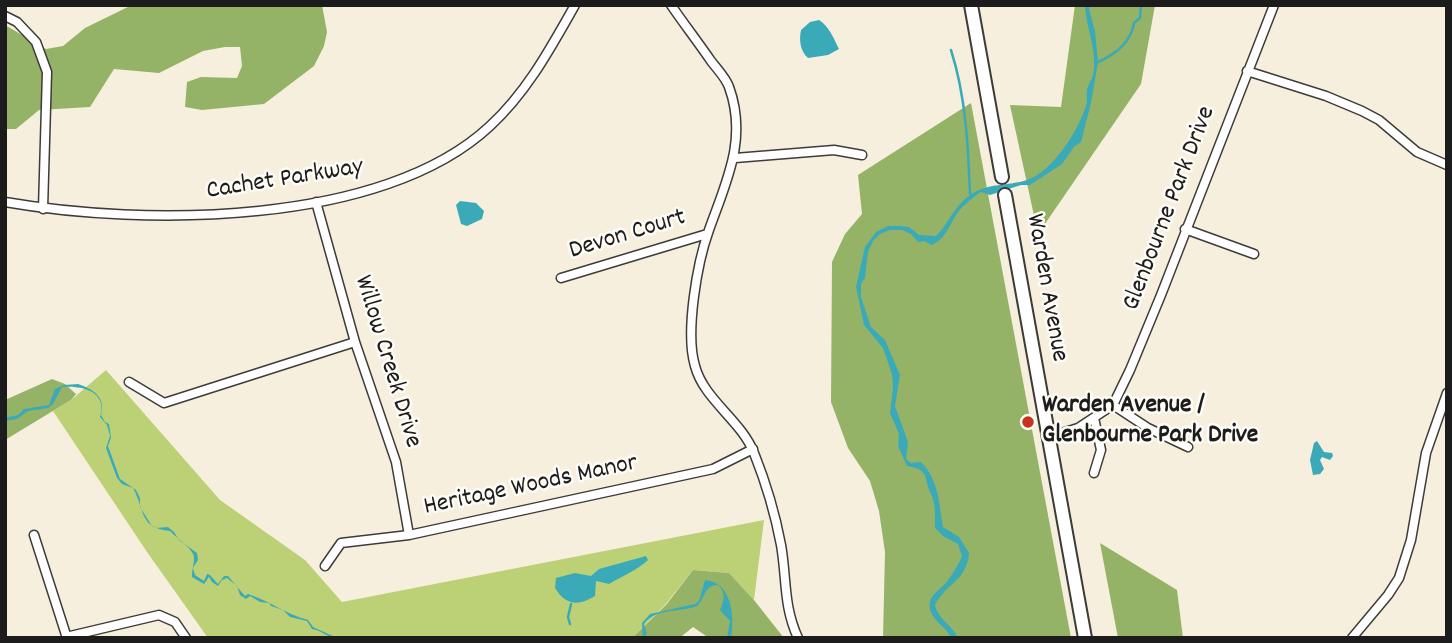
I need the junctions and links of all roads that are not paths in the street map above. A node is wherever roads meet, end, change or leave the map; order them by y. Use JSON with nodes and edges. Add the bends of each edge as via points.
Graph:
{"nodes":[{"id":1,"x":575,"y":5,"type":"edge"},
{"id":2,"x":671,"y":5,"type":"edge"},
{"id":3,"x":971,"y":5,"type":"edge"},
{"id":4,"x":1274,"y":5,"type":"edge"},
{"id":5,"x":5,"y":16,"type":"edge"},
{"id":6,"x":1247,"y":71,"type":"junction"},
{"id":7,"x":862,"y":155,"type":"dead end"},
{"id":8,"x":735,"y":158,"type":"junction"},
{"id":9,"x":1447,"y":165,"type":"edge"},
{"id":10,"x":1002,"y":177,"type":"dead end"},
{"id":11,"x":1005,"y":195,"type":"dead end"},
{"id":12,"x":5,"y":202,"type":"edge"},
{"id":13,"x":316,"y":202,"type":"junction"},
{"id":14,"x":43,"y":209,"type":"junction"},
{"id":15,"x":1185,"y":229,"type":"junction"},
{"id":16,"x":708,"y":234,"type":"junction"},
{"id":17,"x":1254,"y":254,"type":"dead end"},
{"id":18,"x":561,"y":278,"type":"dead end"},
{"id":19,"x":355,"y":342,"type":"junction"},
{"id":20,"x":129,"y":382,"type":"dead end"},
{"id":21,"x":1447,"y":393,"type":"edge"},
{"id":22,"x":1113,"y":405,"type":"junction"},
{"id":23,"x":1444,"y":412,"type":"edge"},
{"id":24,"x":1094,"y":418,"type":"junction"},
{"id":25,"x":1049,"y":437,"type":"junction"},
{"id":26,"x":1188,"y":447,"type":"dead end"},
{"id":27,"x":753,"y":449,"type":"junction"},
{"id":28,"x":1094,"y":473,"type":"dead end"},
{"id":29,"x":34,"y":535,"type":"dead end"},
{"id":30,"x":409,"y":535,"type":"junction"},
{"id":31,"x":326,"y":566,"type":"dead end"},
{"id":32,"x":66,"y":637,"type":"edge"},
{"id":33,"x":186,"y":638,"type":"edge"},
{"id":34,"x":798,"y":638,"type":"edge"},
{"id":35,"x":1085,"y":638,"type":"edge"},
{"id":36,"x":1352,"y":638,"type":"edge"}],
"edges":[{"from":1,"to":13,"type":"street","name":"Cachet Parkway","via":[[524,90],[489,128],[437,164],[407,177]]},
{"from":2,"to":8,"type":"street","via":[[729,85],[736,112]]},
{"from":3,"to":10,"type":"main road"},
{"from":4,"to":6,"type":"street","name":"Glenbourne Park Drive"},
{"from":5,"to":14,"type":"street","via":[[36,42],[47,72]]},
{"from":6,"to":9,"type":"street","via":[[1362,111],[1417,152]]},
{"from":6,"to":15,"type":"street","name":"Glenbourne Park Drive"},
{"from":7,"to":8,"type":"street","via":[[834,150]]},
{"from":8,"to":16,"type":"street"},
{"from":11,"to":25,"type":"main road","name":"Warden Avenue"},
{"from":12,"to":14,"type":"street","name":"Cachet Parkway"},
{"from":13,"to":14,"type":"street","name":"Cachet Parkway","via":[[179,216]]},
{"from":13,"to":19,"type":"street","name":"Willow Creek Drive"},
{"from":15,"to":17,"type":"street"},
{"from":15,"to":22,"type":"street","name":"Glenbourne Park Drive"},
{"from":16,"to":18,"type":"street","name":"Devon Court"},
{"from":16,"to":27,"type":"street","via":[[691,326],[695,367]]},
{"from":19,"to":20,"type":"street","via":[[164,402]]},
{"from":19,"to":30,"type":"street","name":"Willow Creek Drive","via":[[396,462]]},
{"from":21,"to":23,"type":"street"},
{"from":22,"to":24,"type":"street"},
{"from":22,"to":26,"type":"street"},
{"from":23,"to":36,"type":"street","via":[[1426,453],[1411,540],[1399,578]]},
{"from":24,"to":25,"type":"street","via":[[1069,433]]},
{"from":24,"to":28,"type":"street","via":[[1101,450]]},
{"from":25,"to":35,"type":"main road","name":"Warden Avenue"},
{"from":27,"to":30,"type":"street","name":"Heritage Woods Manor","via":[[713,469]]},
{"from":27,"to":34,"type":"street","via":[[771,498],[788,616]]},
{"from":29,"to":32,"type":"street"},
{"from":30,"to":31,"type":"street","name":"Heritage Woods Manor","via":[[341,543]]},
{"from":32,"to":33,"type":"street","via":[[159,615],[175,622]]}]}
